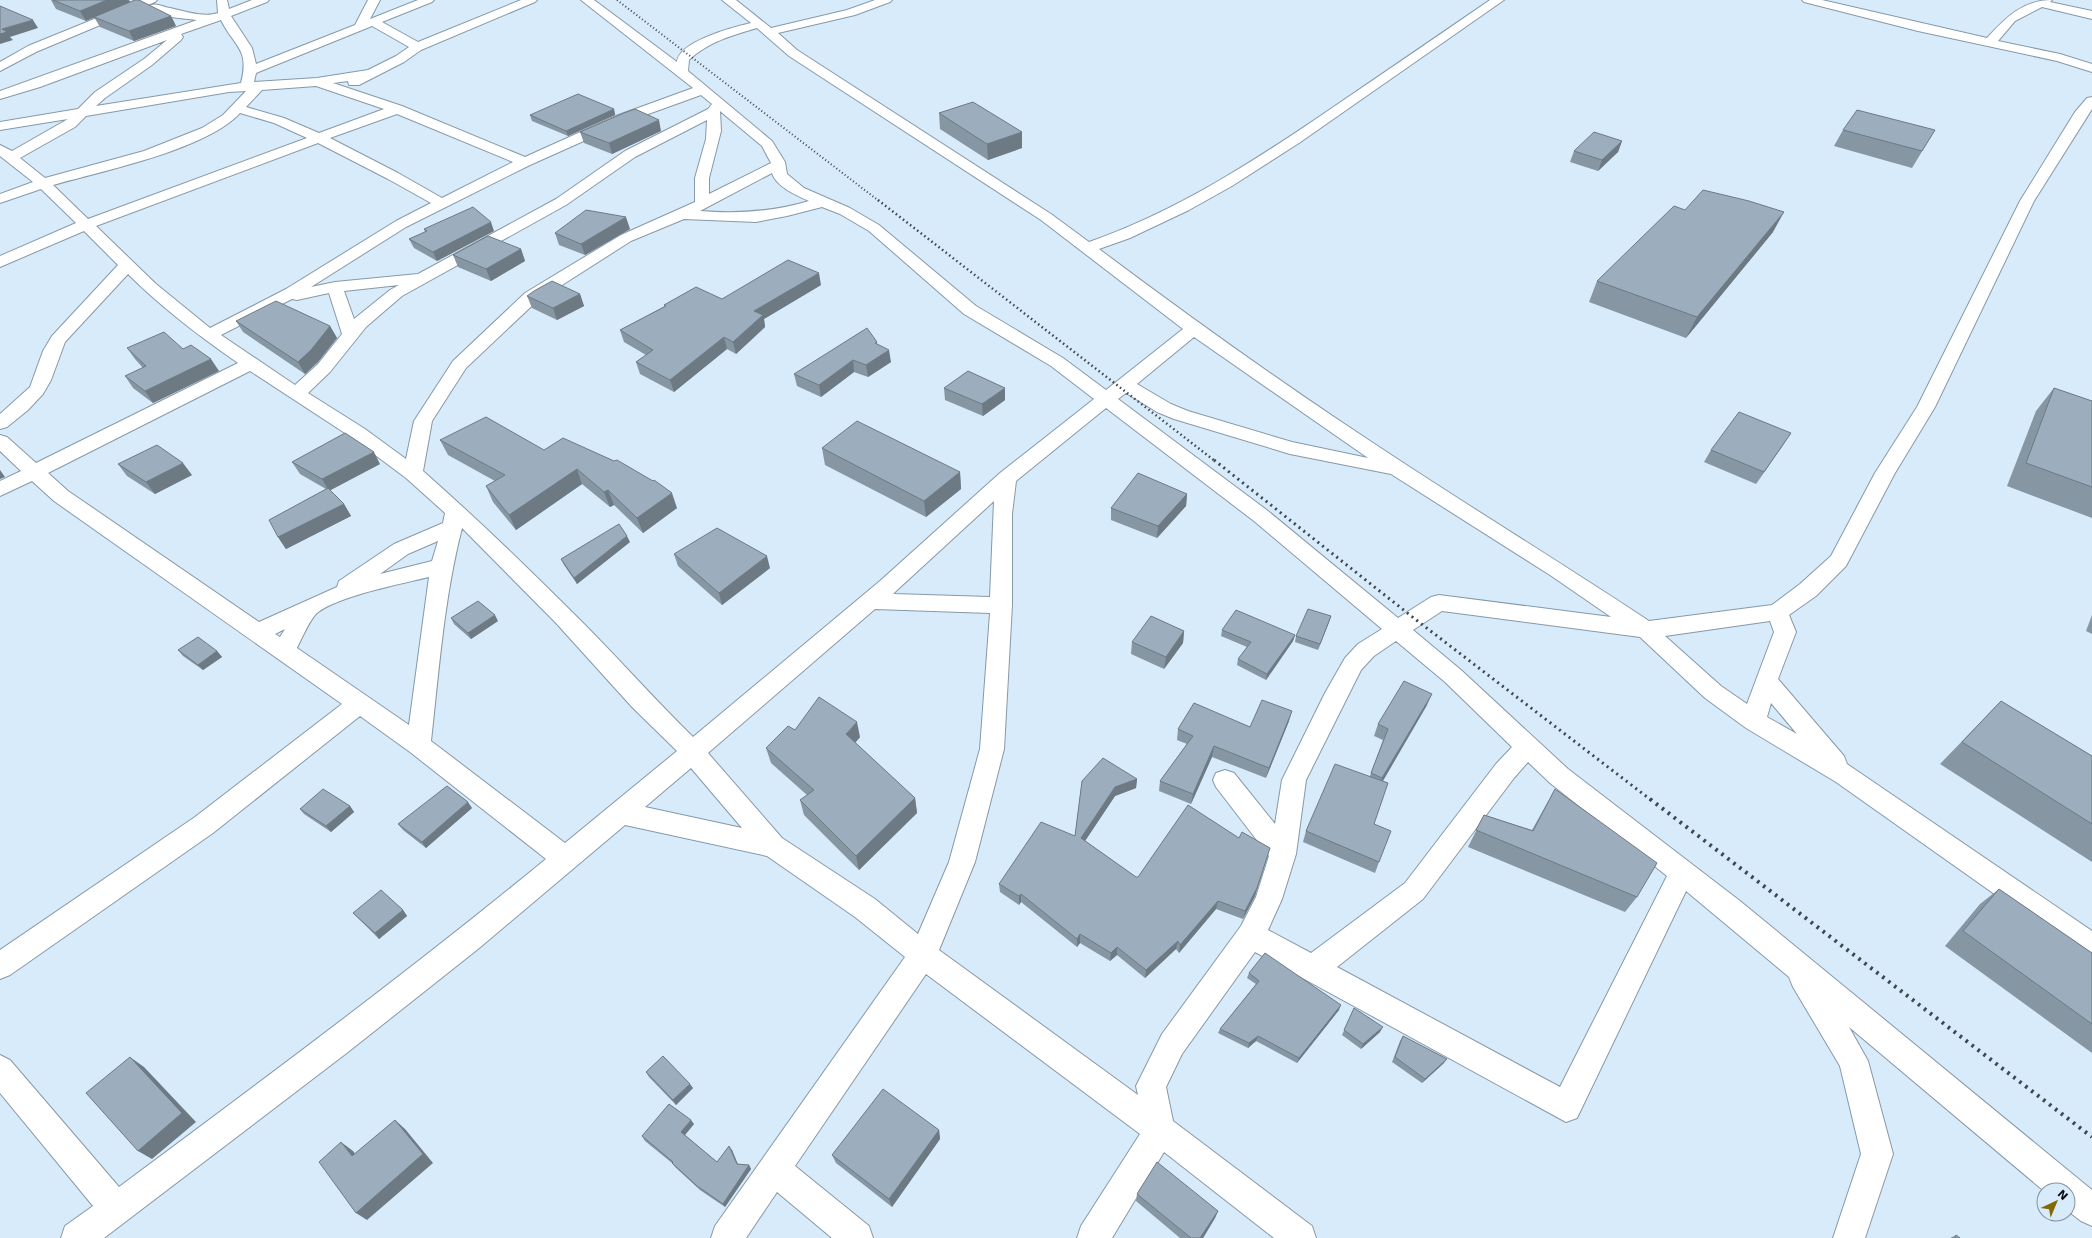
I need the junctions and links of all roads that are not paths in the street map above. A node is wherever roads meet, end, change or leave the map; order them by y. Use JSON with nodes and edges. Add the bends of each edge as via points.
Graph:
{"nodes":[{"id":1,"x":222,"y":0,"type":"edge"},
{"id":2,"x":263,"y":0,"type":"edge"},
{"id":3,"x":374,"y":0,"type":"edge"},
{"id":4,"x":428,"y":0,"type":"edge"},
{"id":5,"x":531,"y":0,"type":"edge"},
{"id":6,"x":587,"y":0,"type":"edge"},
{"id":7,"x":728,"y":0,"type":"edge"},
{"id":8,"x":886,"y":0,"type":"edge"},
{"id":9,"x":1498,"y":0,"type":"edge"},
{"id":10,"x":1808,"y":0,"type":"edge"},
{"id":11,"x":2043,"y":1,"type":"edge"},
{"id":12,"x":176,"y":2,"type":"dead end"},
{"id":13,"x":153,"y":3,"type":"edge"},
{"id":14,"x":138,"y":4,"type":"edge"},
{"id":15,"x":2092,"y":15,"type":"edge"},
{"id":16,"x":224,"y":16,"type":"junction"},
{"id":17,"x":2011,"y":19,"type":"junction"},
{"id":18,"x":212,"y":20,"type":"junction"},
{"id":19,"x":373,"y":22,"type":"junction"},
{"id":20,"x":359,"y":28,"type":"junction"},
{"id":21,"x":764,"y":28,"type":"junction"},
{"id":22,"x":186,"y":29,"type":"junction"},
{"id":23,"x":1990,"y":42,"type":"junction"},
{"id":24,"x":417,"y":46,"type":"junction"},
{"id":25,"x":32,"y":49,"type":"junction"},
{"id":26,"x":248,"y":51,"type":"junction"},
{"id":27,"x":0,"y":53,"type":"edge"},
{"id":28,"x":2060,"y":58,"type":"junction"},
{"id":29,"x":283,"y":59,"type":"junction"},
{"id":30,"x":0,"y":67,"type":"edge"},
{"id":31,"x":2092,"y":68,"type":"edge"},
{"id":32,"x":252,"y":70,"type":"junction"},
{"id":33,"x":682,"y":72,"type":"junction"},
{"id":34,"x":290,"y":73,"type":"dead end"},
{"id":35,"x":368,"y":74,"type":"junction"},
{"id":36,"x":314,"y":82,"type":"junction"},
{"id":37,"x":257,"y":86,"type":"junction"},
{"id":38,"x":342,"y":90,"type":"junction"},
{"id":39,"x":701,"y":90,"type":"junction"},
{"id":40,"x":0,"y":95,"type":"edge"},
{"id":41,"x":2092,"y":101,"type":"edge"},
{"id":42,"x":716,"y":108,"type":"junction"},
{"id":43,"x":238,"y":109,"type":"junction"},
{"id":44,"x":397,"y":109,"type":"junction"},
{"id":45,"x":81,"y":114,"type":"junction"},
{"id":46,"x":0,"y":126,"type":"edge"},
{"id":47,"x":319,"y":138,"type":"junction"},
{"id":48,"x":5,"y":153,"type":"edge"},
{"id":49,"x":525,"y":162,"type":"junction"},
{"id":50,"x":778,"y":165,"type":"junction"},
{"id":51,"x":43,"y":183,"type":"junction"},
{"id":52,"x":0,"y":199,"type":"edge"},
{"id":53,"x":821,"y":202,"type":"junction"},
{"id":54,"x":702,"y":203,"type":"junction"},
{"id":55,"x":442,"y":204,"type":"junction"},
{"id":56,"x":682,"y":214,"type":"junction"},
{"id":57,"x":85,"y":225,"type":"junction"},
{"id":58,"x":1088,"y":248,"type":"junction"},
{"id":59,"x":0,"y":262,"type":"edge"},
{"id":60,"x":126,"y":266,"type":"junction"},
{"id":61,"x":316,"y":278,"type":"junction"},
{"id":62,"x":421,"y":278,"type":"junction"},
{"id":63,"x":335,"y":287,"type":"junction"},
{"id":64,"x":280,"y":298,"type":"junction"},
{"id":65,"x":380,"y":305,"type":"junction"},
{"id":66,"x":1194,"y":329,"type":"junction"},
{"id":67,"x":209,"y":335,"type":"junction"},
{"id":68,"x":351,"y":336,"type":"junction"},
{"id":69,"x":252,"y":363,"type":"junction"},
{"id":70,"x":1115,"y":391,"type":"junction"},
{"id":71,"x":296,"y":394,"type":"junction"},
{"id":72,"x":0,"y":423,"type":"edge"},
{"id":73,"x":0,"y":441,"type":"edge"},
{"id":74,"x":1398,"y":469,"type":"junction"},
{"id":75,"x":34,"y":471,"type":"junction"},
{"id":76,"x":413,"y":473,"type":"junction"},
{"id":77,"x":1007,"y":478,"type":"junction"},
{"id":78,"x":0,"y":489,"type":"edge"},
{"id":79,"x":454,"y":519,"type":"junction"},
{"id":80,"x":440,"y":568,"type":"junction"},
{"id":81,"x":335,"y":595,"type":"junction"},
{"id":82,"x":870,"y":601,"type":"junction"},
{"id":83,"x":1001,"y":605,"type":"junction"},
{"id":84,"x":309,"y":607,"type":"junction"},
{"id":85,"x":1777,"y":612,"type":"junction"},
{"id":86,"x":1398,"y":630,"type":"junction"},
{"id":87,"x":1646,"y":630,"type":"junction"},
{"id":88,"x":259,"y":632,"type":"junction"},
{"id":89,"x":284,"y":650,"type":"junction"},
{"id":90,"x":1766,"y":681,"type":"junction"},
{"id":91,"x":359,"y":704,"type":"junction"},
{"id":92,"x":1754,"y":721,"type":"junction"},
{"id":93,"x":420,"y":745,"type":"junction"},
{"id":94,"x":1528,"y":746,"type":"junction"},
{"id":95,"x":692,"y":751,"type":"junction"},
{"id":96,"x":1845,"y":775,"type":"junction"},
{"id":97,"x":1225,"y":780,"type":"dead end"},
{"id":98,"x":621,"y":813,"type":"junction"},
{"id":99,"x":773,"y":846,"type":"junction"},
{"id":100,"x":1283,"y":854,"type":"junction"},
{"id":101,"x":566,"y":859,"type":"junction"},
{"id":102,"x":1682,"y":873,"type":"junction"},
{"id":103,"x":1251,"y":935,"type":"junction"},
{"id":104,"x":2092,"y":947,"type":"edge"},
{"id":105,"x":922,"y":955,"type":"junction"},
{"id":106,"x":1794,"y":963,"type":"junction"},
{"id":107,"x":0,"y":966,"type":"edge"},
{"id":108,"x":1313,"y":969,"type":"junction"},
{"id":109,"x":0,"y":1070,"type":"edge"},
{"id":110,"x":1160,"y":1130,"type":"junction"},
{"id":111,"x":775,"y":1170,"type":"junction"},
{"id":112,"x":2058,"y":1182,"type":"edge"},
{"id":113,"x":2076,"y":1197,"type":"edge"},
{"id":114,"x":116,"y":1208,"type":"junction"},
{"id":115,"x":2092,"y":1210,"type":"edge"},
{"id":116,"x":77,"y":1238,"type":"edge"},
{"id":117,"x":727,"y":1238,"type":"edge"},
{"id":118,"x":856,"y":1238,"type":"edge"},
{"id":119,"x":1093,"y":1238,"type":"edge"},
{"id":120,"x":1300,"y":1238,"type":"edge"},
{"id":121,"x":1849,"y":1238,"type":"edge"}],
"edges":[{"from":1,"to":16,"type":"street"},
{"from":2,"to":16,"type":"street"},
{"from":3,"to":20,"type":"street"},
{"from":4,"to":19,"type":"street"},
{"from":5,"to":24,"type":"street"},
{"from":6,"to":33,"type":"street"},
{"from":7,"to":21,"type":"street"},
{"from":8,"to":21,"type":"street","via":[[851,13]]},
{"from":9,"to":58,"type":"street","via":[[1227,183],[1125,235]]},
{"from":10,"to":23,"type":"street"},
{"from":11,"to":15,"type":"street"},
{"from":11,"to":17,"type":"street"},
{"from":12,"to":13,"type":"street"},
{"from":13,"to":14,"type":"street"},
{"from":13,"to":18,"type":"street","via":[[165,11]]},
{"from":14,"to":25,"type":"street"},
{"from":16,"to":18,"type":"street"},
{"from":16,"to":26,"type":"street"},
{"from":17,"to":23,"type":"street"},
{"from":17,"to":28,"type":"street","via":[[2012,26],[2020,35]]},
{"from":18,"to":22,"type":"street"},
{"from":19,"to":20,"type":"street"},
{"from":19,"to":24,"type":"street"},
{"from":20,"to":29,"type":"street"},
{"from":21,"to":33,"type":"street","via":[[725,33],[695,48],[683,59]]},
{"from":21,"to":58,"type":"street","via":[[793,53],[828,77],[1046,217]]},
{"from":22,"to":40,"type":"street"},
{"from":22,"to":45,"type":"street","via":[[148,62],[100,95]]},
{"from":23,"to":28,"type":"street"},
{"from":24,"to":35,"type":"street","via":[[395,62]]},
{"from":25,"to":27,"type":"street"},
{"from":25,"to":30,"type":"street"},
{"from":26,"to":29,"type":"street"},
{"from":26,"to":32,"type":"street"},
{"from":28,"to":31,"type":"street"},
{"from":29,"to":32,"type":"street"},
{"from":29,"to":37,"type":"street","via":[[283,70]]},
{"from":32,"to":37,"type":"street"},
{"from":33,"to":39,"type":"street"},
{"from":34,"to":36,"type":"street"},
{"from":35,"to":36,"type":"street"},
{"from":35,"to":38,"type":"street"},
{"from":36,"to":37,"type":"street"},
{"from":36,"to":38,"type":"street"},
{"from":37,"to":43,"type":"street"},
{"from":37,"to":45,"type":"street"},
{"from":38,"to":44,"type":"street"},
{"from":39,"to":42,"type":"street"},
{"from":39,"to":49,"type":"street","via":[[621,119]]},
{"from":41,"to":85,"type":"street","via":[[2080,115],[2028,201],[1926,408],[1885,473],[1840,561],[1808,590]]},
{"from":42,"to":50,"type":"street","via":[[767,144]]},
{"from":42,"to":54,"type":"street","via":[[714,141],[702,179]]},
{"from":42,"to":62,"type":"street","via":[[630,154],[561,202]]},
{"from":43,"to":47,"type":"street","via":[[266,116]]},
{"from":43,"to":51,"type":"street","via":[[218,126],[156,152]]},
{"from":44,"to":47,"type":"street"},
{"from":44,"to":49,"type":"street"},
{"from":45,"to":46,"type":"street"},
{"from":45,"to":48,"type":"street","via":[[70,124]]},
{"from":47,"to":55,"type":"street"},
{"from":47,"to":57,"type":"street"},
{"from":48,"to":51,"type":"street"},
{"from":49,"to":55,"type":"street"},
{"from":50,"to":53,"type":"street","via":[[780,176],[799,191]]},
{"from":50,"to":54,"type":"street"},
{"from":51,"to":52,"type":"street"},
{"from":51,"to":57,"type":"street"},
{"from":53,"to":56,"type":"street","via":[[766,216]]},
{"from":53,"to":70,"type":"street","via":[[845,211],[874,228],[970,310],[1004,332]]},
{"from":54,"to":56,"type":"street"},
{"from":55,"to":61,"type":"street","via":[[401,224]]},
{"from":56,"to":76,"type":"street","via":[[626,238],[531,297],[464,360],[423,421]]},
{"from":57,"to":59,"type":"street"},
{"from":57,"to":60,"type":"street"},
{"from":58,"to":66,"type":"street"},
{"from":60,"to":67,"type":"street"},
{"from":60,"to":72,"type":"street","via":[[74,320],[58,341],[51,352],[40,387]]},
{"from":61,"to":63,"type":"street"},
{"from":61,"to":64,"type":"street"},
{"from":62,"to":63,"type":"street"},
{"from":62,"to":65,"type":"street"},
{"from":63,"to":64,"type":"street"},
{"from":63,"to":65,"type":"street"},
{"from":63,"to":68,"type":"street"},
{"from":64,"to":67,"type":"street"},
{"from":65,"to":68,"type":"street","via":[[360,323]]},
{"from":66,"to":70,"type":"street"},
{"from":66,"to":74,"type":"street"},
{"from":67,"to":69,"type":"street"},
{"from":68,"to":71,"type":"street","via":[[324,368]]},
{"from":69,"to":71,"type":"street"},
{"from":69,"to":75,"type":"street"},
{"from":70,"to":74,"type":"street","via":[[1181,415],[1290,448]]},
{"from":70,"to":77,"type":"street"},
{"from":70,"to":86,"type":"street"},
{"from":71,"to":76,"type":"street","via":[[358,433]]},
{"from":73,"to":75,"type":"street"},
{"from":74,"to":87,"type":"street"},
{"from":75,"to":78,"type":"street"},
{"from":75,"to":88,"type":"street","via":[[61,496],[86,514]]},
{"from":76,"to":79,"type":"street"},
{"from":77,"to":82,"type":"street"},
{"from":77,"to":83,"type":"street","via":[[1002,514]]},
{"from":79,"to":80,"type":"street"},
{"from":79,"to":81,"type":"street","via":[[401,549]]},
{"from":79,"to":95,"type":"street","via":[[564,618],[640,700]]},
{"from":80,"to":81,"type":"street","via":[[388,579]]},
{"from":80,"to":93,"type":"street"},
{"from":81,"to":84,"type":"street"},
{"from":82,"to":83,"type":"street"},
{"from":82,"to":95,"type":"street"},
{"from":83,"to":105,"type":"street","via":[[992,749],[962,862]]},
{"from":84,"to":88,"type":"street"},
{"from":84,"to":89,"type":"street"},
{"from":85,"to":87,"type":"street"},
{"from":85,"to":90,"type":"street","via":[[1785,632]]},
{"from":86,"to":87,"type":"street","via":[[1439,603]]},
{"from":86,"to":94,"type":"street","via":[[1453,676]]},
{"from":86,"to":100,"type":"street","via":[[1366,650],[1333,700],[1294,780]]},
{"from":87,"to":92,"type":"street","via":[[1713,692]]},
{"from":88,"to":89,"type":"street"},
{"from":89,"to":91,"type":"street"},
{"from":90,"to":92,"type":"street"},
{"from":90,"to":96,"type":"street"},
{"from":91,"to":93,"type":"street"},
{"from":91,"to":107,"type":"street","via":[[204,825]]},
{"from":92,"to":96,"type":"street"},
{"from":93,"to":101,"type":"street"},
{"from":94,"to":102,"type":"street","via":[[1559,776]]},
{"from":94,"to":108,"type":"street","via":[[1505,770],[1414,891]]},
{"from":95,"to":98,"type":"street"},
{"from":95,"to":99,"type":"street"},
{"from":96,"to":104,"type":"street"},
{"from":97,"to":100,"type":"street"},
{"from":98,"to":99,"type":"street"},
{"from":98,"to":101,"type":"street"},
{"from":99,"to":105,"type":"street","via":[[865,908]]},
{"from":100,"to":103,"type":"street","via":[[1269,899]]},
{"from":101,"to":114,"type":"street","via":[[338,1042]]},
{"from":102,"to":106,"type":"street"},
{"from":102,"to":108,"type":"street","via":[[1566,1108]]},
{"from":103,"to":108,"type":"street"},
{"from":103,"to":110,"type":"street","via":[[1172,1044],[1151,1086]]},
{"from":105,"to":110,"type":"street"},
{"from":105,"to":111,"type":"street"},
{"from":106,"to":112,"type":"street"},
{"from":106,"to":121,"type":"street","via":[[1853,1061],[1877,1154]]},
{"from":109,"to":114,"type":"street"},
{"from":110,"to":119,"type":"street"},
{"from":110,"to":120,"type":"street"},
{"from":111,"to":117,"type":"street"},
{"from":111,"to":118,"type":"street"},
{"from":113,"to":115,"type":"street"},
{"from":114,"to":116,"type":"street"}]}
